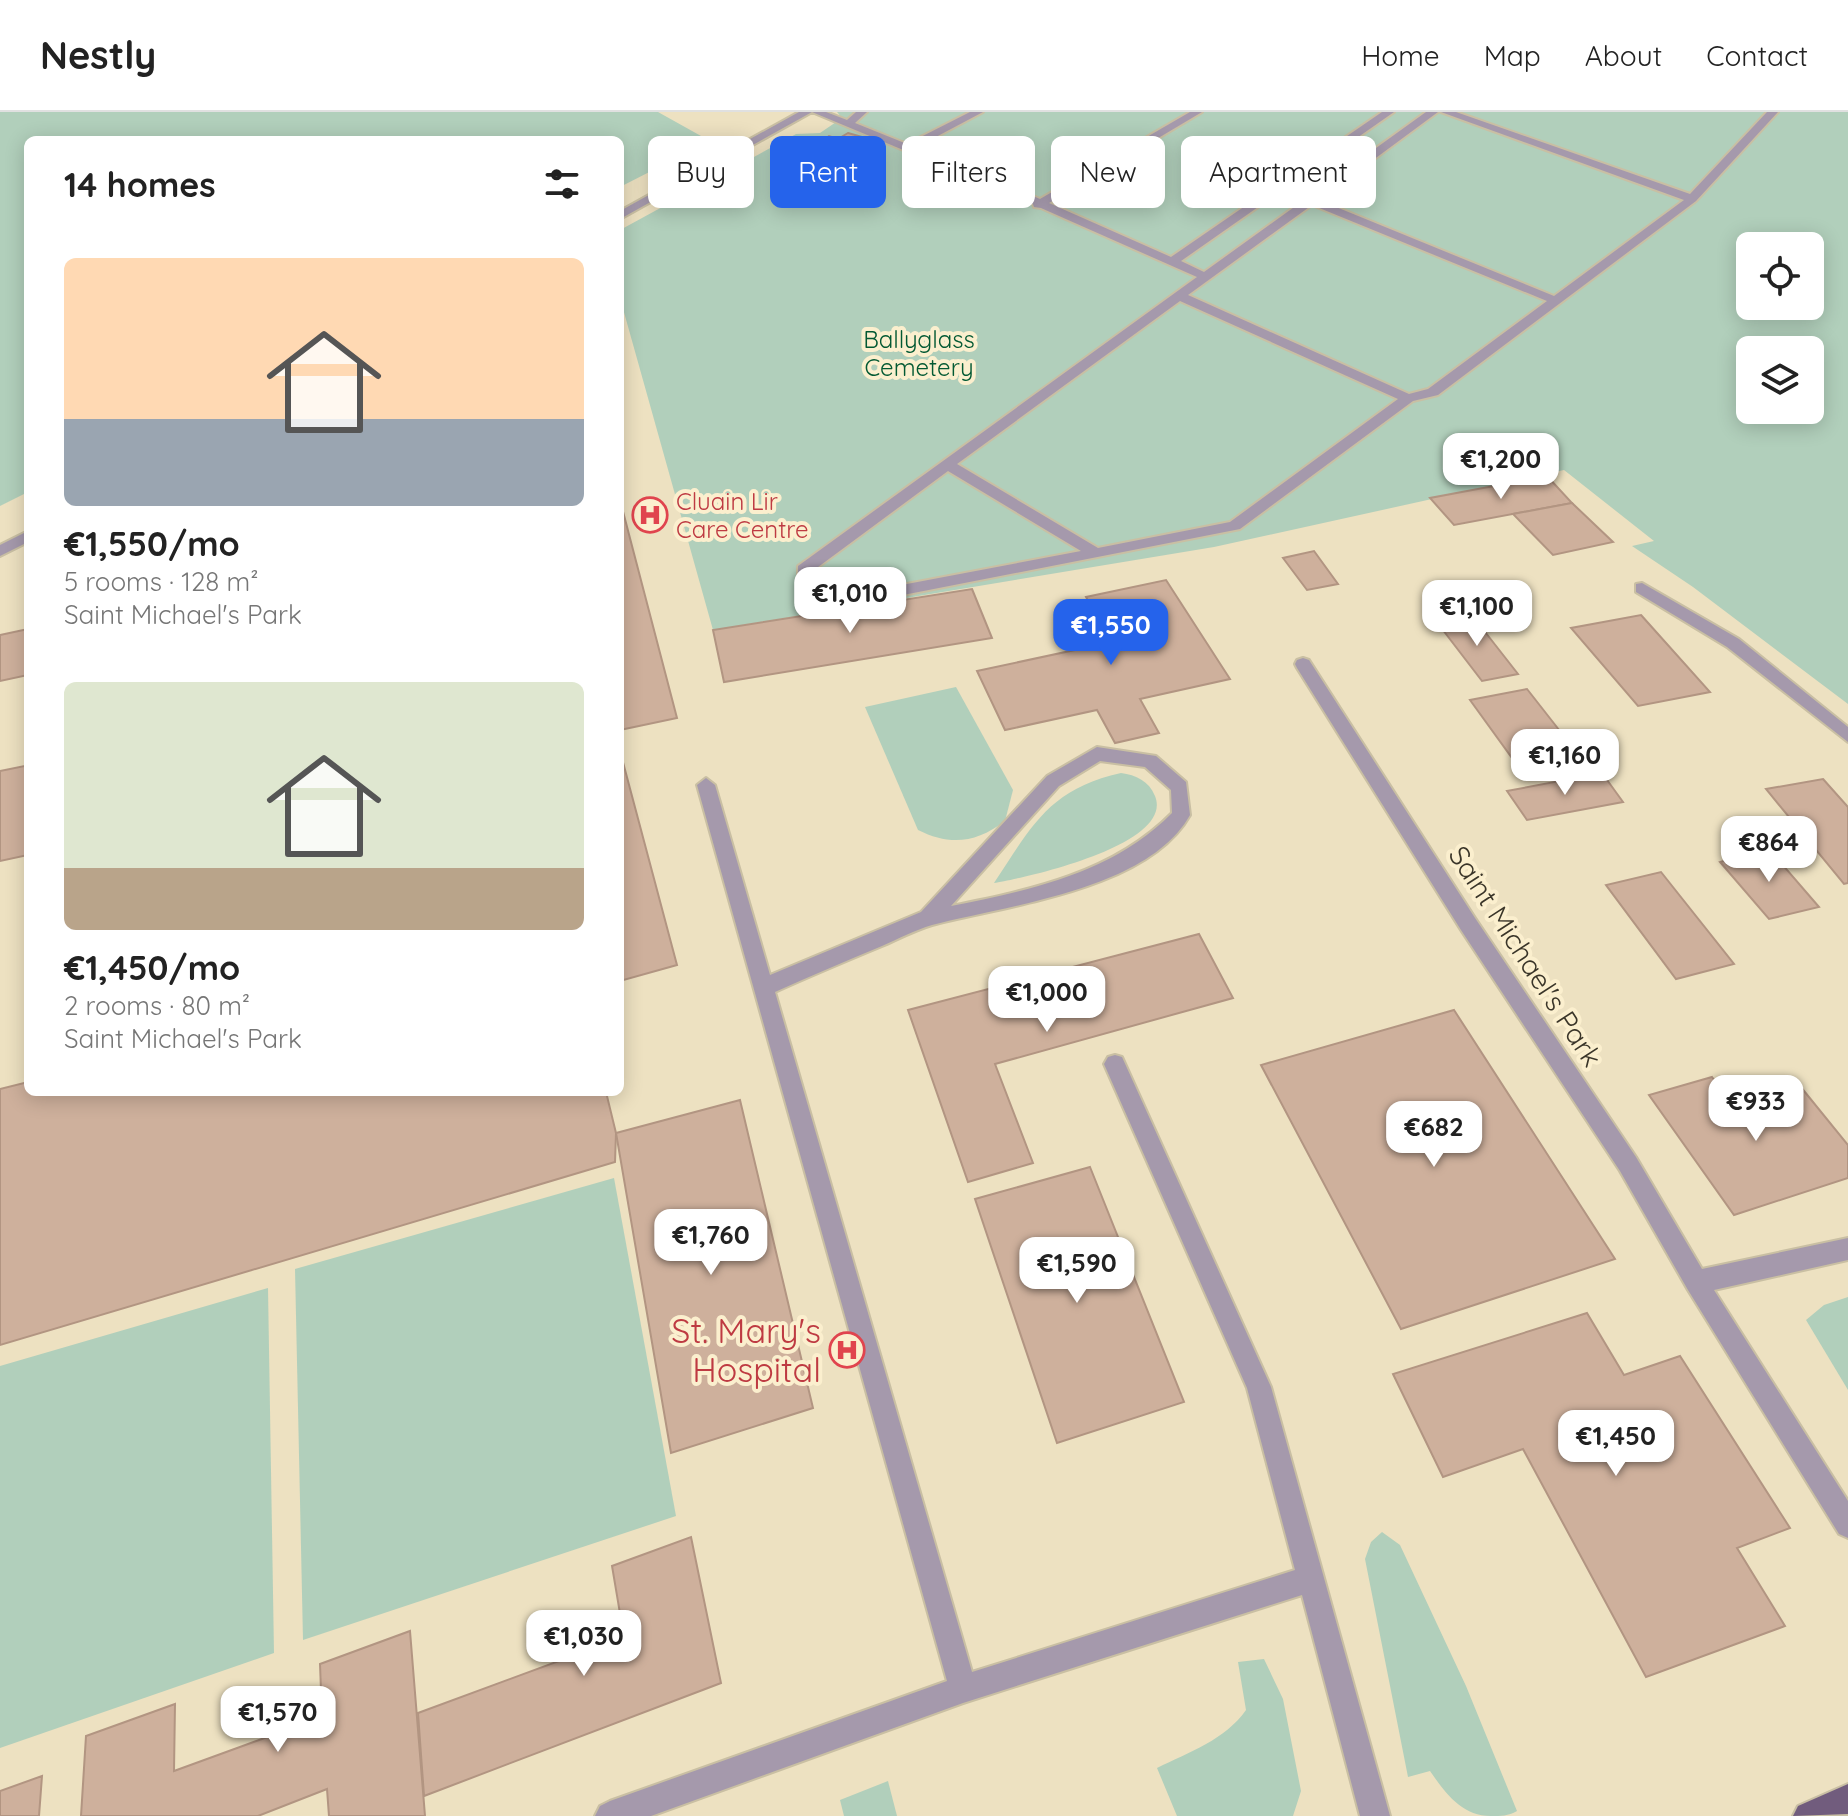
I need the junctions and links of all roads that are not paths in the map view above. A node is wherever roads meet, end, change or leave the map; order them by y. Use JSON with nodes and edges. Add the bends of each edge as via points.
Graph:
{"nodes":[{"id":1,"x":807,"y":112,"type":"edge"},
{"id":2,"x":817,"y":112,"type":"edge"},
{"id":3,"x":862,"y":112,"type":"edge"},
{"id":4,"x":978,"y":112,"type":"edge"},
{"id":5,"x":1197,"y":112,"type":"edge"},
{"id":6,"x":1389,"y":112,"type":"edge"},
{"id":7,"x":1433,"y":112,"type":"edge"},
{"id":8,"x":1446,"y":112,"type":"edge"},
{"id":9,"x":1773,"y":112,"type":"edge"},
{"id":10,"x":847,"y":125,"type":"junction"},
{"id":11,"x":931,"y":136,"type":"edge"},
{"id":12,"x":902,"y":146,"type":"edge"},
{"id":13,"x":1376,"y":154,"type":"edge"},
{"id":14,"x":1692,"y":199,"type":"junction"},
{"id":15,"x":1035,"y":204,"type":"edge"},
{"id":16,"x":1038,"y":205,"type":"junction"},
{"id":17,"x":1301,"y":208,"type":"edge"},
{"id":18,"x":1328,"y":208,"type":"edge"},
{"id":19,"x":624,"y":214,"type":"edge"},
{"id":20,"x":1170,"y":263,"type":"junction"},
{"id":21,"x":1206,"y":277,"type":"junction"},
{"id":22,"x":1179,"y":296,"type":"junction"},
{"id":23,"x":1554,"y":300,"type":"junction"},
{"id":24,"x":1408,"y":398,"type":"junction"},
{"id":25,"x":948,"y":465,"type":"junction"},
{"id":26,"x":24,"y":538,"type":"edge"},
{"id":27,"x":0,"y":551,"type":"edge"},
{"id":28,"x":1094,"y":552,"type":"junction"},
{"id":29,"x":1642,"y":588,"type":"dead end"},
{"id":30,"x":1303,"y":664,"type":"dead end"},
{"id":31,"x":1848,"y":736,"type":"edge"},
{"id":32,"x":706,"y":785,"type":"dead end"},
{"id":33,"x":928,"y":918,"type":"junction"},
{"id":34,"x":764,"y":987,"type":"junction"},
{"id":35,"x":1115,"y":1064,"type":"dead end"},
{"id":36,"x":1848,"y":1249,"type":"edge"},
{"id":37,"x":1696,"y":1282,"type":"junction"},
{"id":38,"x":1848,"y":1525,"type":"edge"},
{"id":39,"x":1311,"y":1578,"type":"junction"},
{"id":40,"x":963,"y":1689,"type":"junction"},
{"id":41,"x":1848,"y":1799,"type":"edge"},
{"id":42,"x":610,"y":1816,"type":"edge"},
{"id":43,"x":1375,"y":1816,"type":"edge"},
{"id":44,"x":1808,"y":1816,"type":"edge"}],
"edges":[{"from":1,"to":19,"type":"street"},
{"from":2,"to":10,"type":"street"},
{"from":3,"to":10,"type":"street"},
{"from":4,"to":11,"type":"street"},
{"from":5,"to":16,"type":"street"},
{"from":6,"to":20,"type":"street"},
{"from":7,"to":13,"type":"street"},
{"from":8,"to":14,"type":"street"},
{"from":9,"to":14,"type":"street"},
{"from":10,"to":12,"type":"street"},
{"from":14,"to":23,"type":"street"},
{"from":15,"to":16,"type":"street"},
{"from":16,"to":20,"type":"street"},
{"from":17,"to":21,"type":"street"},
{"from":18,"to":23,"type":"street"},
{"from":20,"to":21,"type":"street"},
{"from":21,"to":22,"type":"street"},
{"from":22,"to":24,"type":"street"},
{"from":22,"to":25,"type":"street"},
{"from":23,"to":24,"type":"street","via":[[1433,392]]},
{"from":24,"to":28,"type":"street","via":[[1235,526]]},
{"from":25,"to":28,"type":"street"},
{"from":25,"to":28,"type":"street","via":[[803,570],[852,600]]},
{"from":26,"to":27,"type":"street"},
{"from":29,"to":31,"type":"street","via":[[1733,643]]},
{"from":30,"to":37,"type":"street","name":"Saint Michael's Park","via":[[1628,1164]]},
{"from":32,"to":34,"type":"street"},
{"from":33,"to":33,"type":"street","via":[[1053,781],[1097,754],[1150,761],[1180,787],[1181,815],[1147,848],[1107,869],[1003,904]]},
{"from":33,"to":34,"type":"street"},
{"from":34,"to":40,"type":"street"},
{"from":35,"to":39,"type":"street","via":[[1259,1387]]},
{"from":36,"to":37,"type":"street"},
{"from":37,"to":38,"type":"street","name":"Saint Michael's Park"},
{"from":39,"to":40,"type":"street"},
{"from":39,"to":43,"type":"street"},
{"from":40,"to":42,"type":"street"},
{"from":41,"to":44,"type":"main road"}]}
